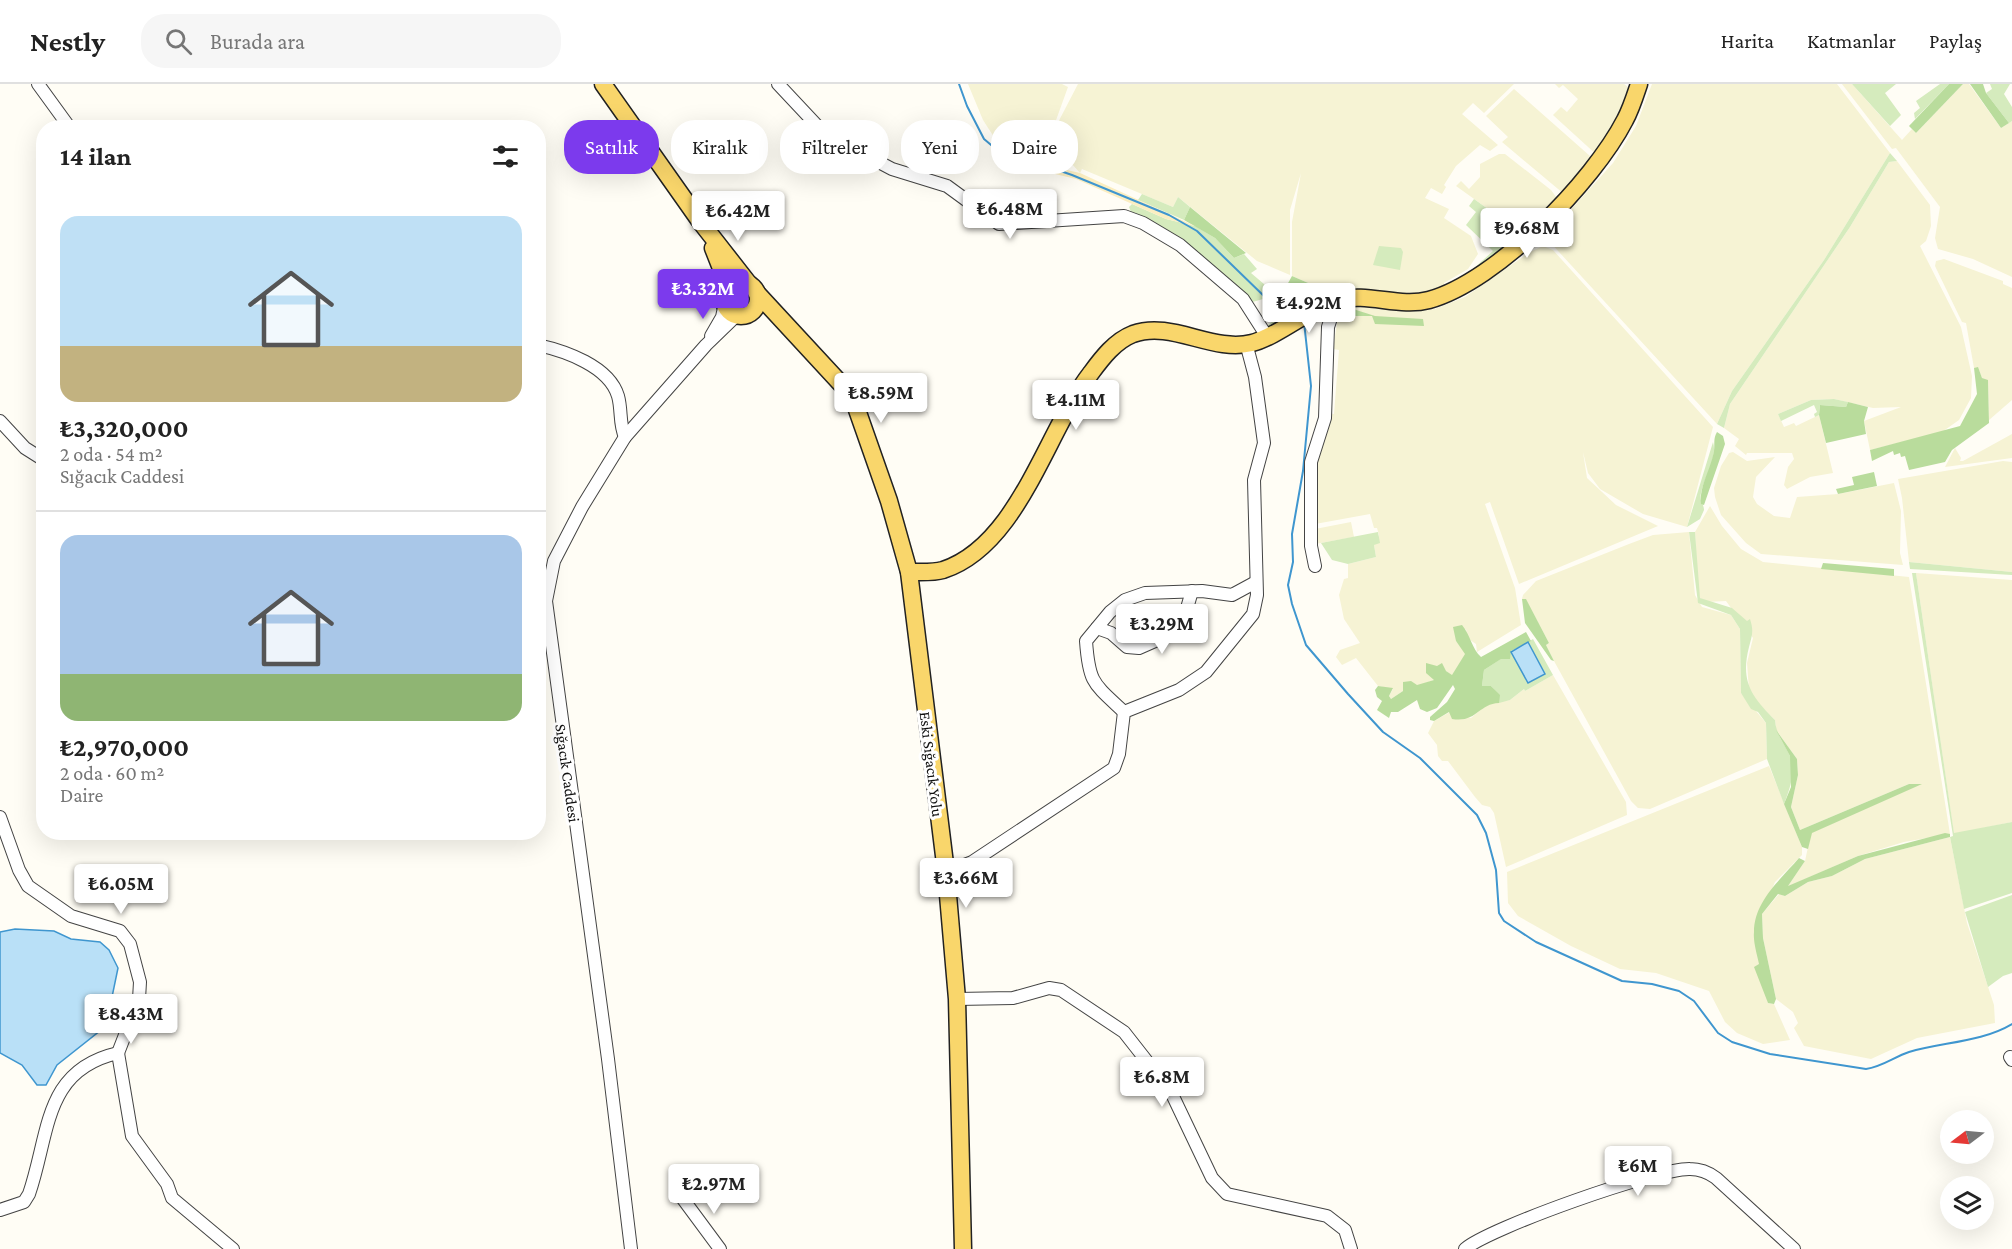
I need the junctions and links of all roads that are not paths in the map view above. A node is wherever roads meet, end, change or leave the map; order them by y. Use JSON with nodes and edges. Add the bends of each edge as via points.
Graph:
{"nodes":[{"id":1,"x":38,"y":84,"type":"edge"},
{"id":2,"x":603,"y":84,"type":"edge"},
{"id":3,"x":778,"y":84,"type":"edge"},
{"id":4,"x":1639,"y":84,"type":"edge"},
{"id":5,"x":64,"y":120,"type":"edge"},
{"id":6,"x":699,"y":220,"type":"junction"},
{"id":7,"x":753,"y":288,"type":"junction"},
{"id":8,"x":1330,"y":304,"type":"junction"},
{"id":9,"x":734,"y":306,"type":"junction"},
{"id":10,"x":778,"y":317,"type":"junction"},
{"id":11,"x":1273,"y":333,"type":"junction"},
{"id":12,"x":1246,"y":343,"type":"junction"},
{"id":13,"x":546,"y":347,"type":"edge"},
{"id":14,"x":0,"y":421,"type":"edge"},
{"id":15,"x":625,"y":437,"type":"junction"},
{"id":16,"x":36,"y":455,"type":"edge"},
{"id":17,"x":1315,"y":566,"type":"dead end"},
{"id":18,"x":909,"y":572,"type":"junction"},
{"id":19,"x":1256,"y":582,"type":"junction"},
{"id":20,"x":546,"y":589,"type":"edge"},
{"id":21,"x":1192,"y":591,"type":"junction"},
{"id":22,"x":1097,"y":628,"type":"junction"},
{"id":23,"x":546,"y":631,"type":"edge"},
{"id":24,"x":1124,"y":712,"type":"junction"},
{"id":25,"x":0,"y":817,"type":"edge"},
{"id":26,"x":946,"y":872,"type":"junction"},
{"id":27,"x":957,"y":999,"type":"junction"},
{"id":28,"x":118,"y":1053,"type":"junction"},
{"id":29,"x":683,"y":1199,"type":"dead end"},
{"id":30,"x":0,"y":1210,"type":"edge"},
{"id":31,"x":233,"y":1249,"type":"edge"},
{"id":32,"x":631,"y":1249,"type":"edge"},
{"id":33,"x":720,"y":1249,"type":"edge"},
{"id":34,"x":963,"y":1249,"type":"edge"},
{"id":35,"x":1351,"y":1249,"type":"edge"},
{"id":36,"x":1466,"y":1249,"type":"edge"},
{"id":37,"x":1794,"y":1249,"type":"edge"}],
"edges":[{"from":1,"to":5,"type":"street"},
{"from":2,"to":6,"type":"main road"},
{"from":3,"to":11,"type":"street","via":[[824,133],[892,169],[947,186],[999,224],[1124,216],[1143,223],[1180,245],[1243,299]]},
{"from":4,"to":8,"type":"main road","via":[[1626,119],[1591,173],[1498,262],[1456,289],[1428,300],[1397,303],[1358,298]]},
{"from":6,"to":7,"type":"main road","name":"Eski Sığacık Yolu"},
{"from":6,"to":9,"type":"main road","via":[[720,261]]},
{"from":7,"to":9,"type":"main road","via":[[738,282]]},
{"from":7,"to":9,"type":"main road","via":[[756,307]]},
{"from":7,"to":10,"type":"main road","name":"Eski Sığacık Yolu"},
{"from":8,"to":11,"type":"main road"},
{"from":8,"to":17,"type":"street","via":[[1324,418],[1311,462],[1311,546]]},
{"from":9,"to":10,"type":"main road"},
{"from":9,"to":15,"type":"street","name":"Sığacık Caddesi","via":[[722,317],[706,345]]},
{"from":10,"to":18,"type":"main road","name":"Eski Sığacık Yolu","via":[[855,404]]},
{"from":11,"to":12,"type":"main road"},
{"from":12,"to":18,"type":"main road","via":[[1228,344],[1155,329],[1133,334],[1116,344],[1080,387],[998,530],[972,555],[942,570]]},
{"from":12,"to":19,"type":"street","via":[[1264,443],[1254,480]]},
{"from":13,"to":15,"type":"street","via":[[584,360],[608,381],[618,395]]},
{"from":14,"to":16,"type":"street"},
{"from":15,"to":20,"type":"street","name":"Sığacık Caddesi","via":[[582,507],[554,561]]},
{"from":18,"to":26,"type":"main road","name":"Eski Sığacık Yolu"},
{"from":19,"to":21,"type":"street","via":[[1232,595]]},
{"from":19,"to":24,"type":"street","via":[[1253,614],[1206,672],[1179,690]]},
{"from":21,"to":22,"type":"street","via":[[1145,593],[1125,600]]},
{"from":21,"to":22,"type":"street","via":[[1185,615],[1177,626],[1164,638],[1139,648],[1127,646]]},
{"from":22,"to":24,"type":"street","via":[[1086,641],[1089,674],[1094,684]]},
{"from":23,"to":32,"type":"street","name":"Sığacık Caddesi","via":[[608,1059]]},
{"from":24,"to":26,"type":"street","via":[[1114,768],[972,862]]},
{"from":25,"to":28,"type":"street","via":[[28,886],[71,916],[120,931],[130,944],[140,982],[139,999]]},
{"from":26,"to":27,"type":"main road","name":"Eski Sığacık Yolu"},
{"from":27,"to":34,"type":"main road","name":"Eski Sığacık Yolu"},
{"from":27,"to":35,"type":"street","via":[[1013,998],[1049,988],[1070,996],[1124,1032],[1159,1076],[1171,1092],[1212,1178],[1227,1194],[1327,1216],[1345,1230]]},
{"from":28,"to":30,"type":"street","via":[[99,1058],[70,1076],[62,1086],[29,1194],[24,1202]]},
{"from":28,"to":31,"type":"street","via":[[132,1136],[167,1184],[172,1198]]},
{"from":29,"to":33,"type":"street"},
{"from":36,"to":37,"type":"street","via":[[1489,1235],[1608,1190],[1692,1169],[1716,1178]]}]}
